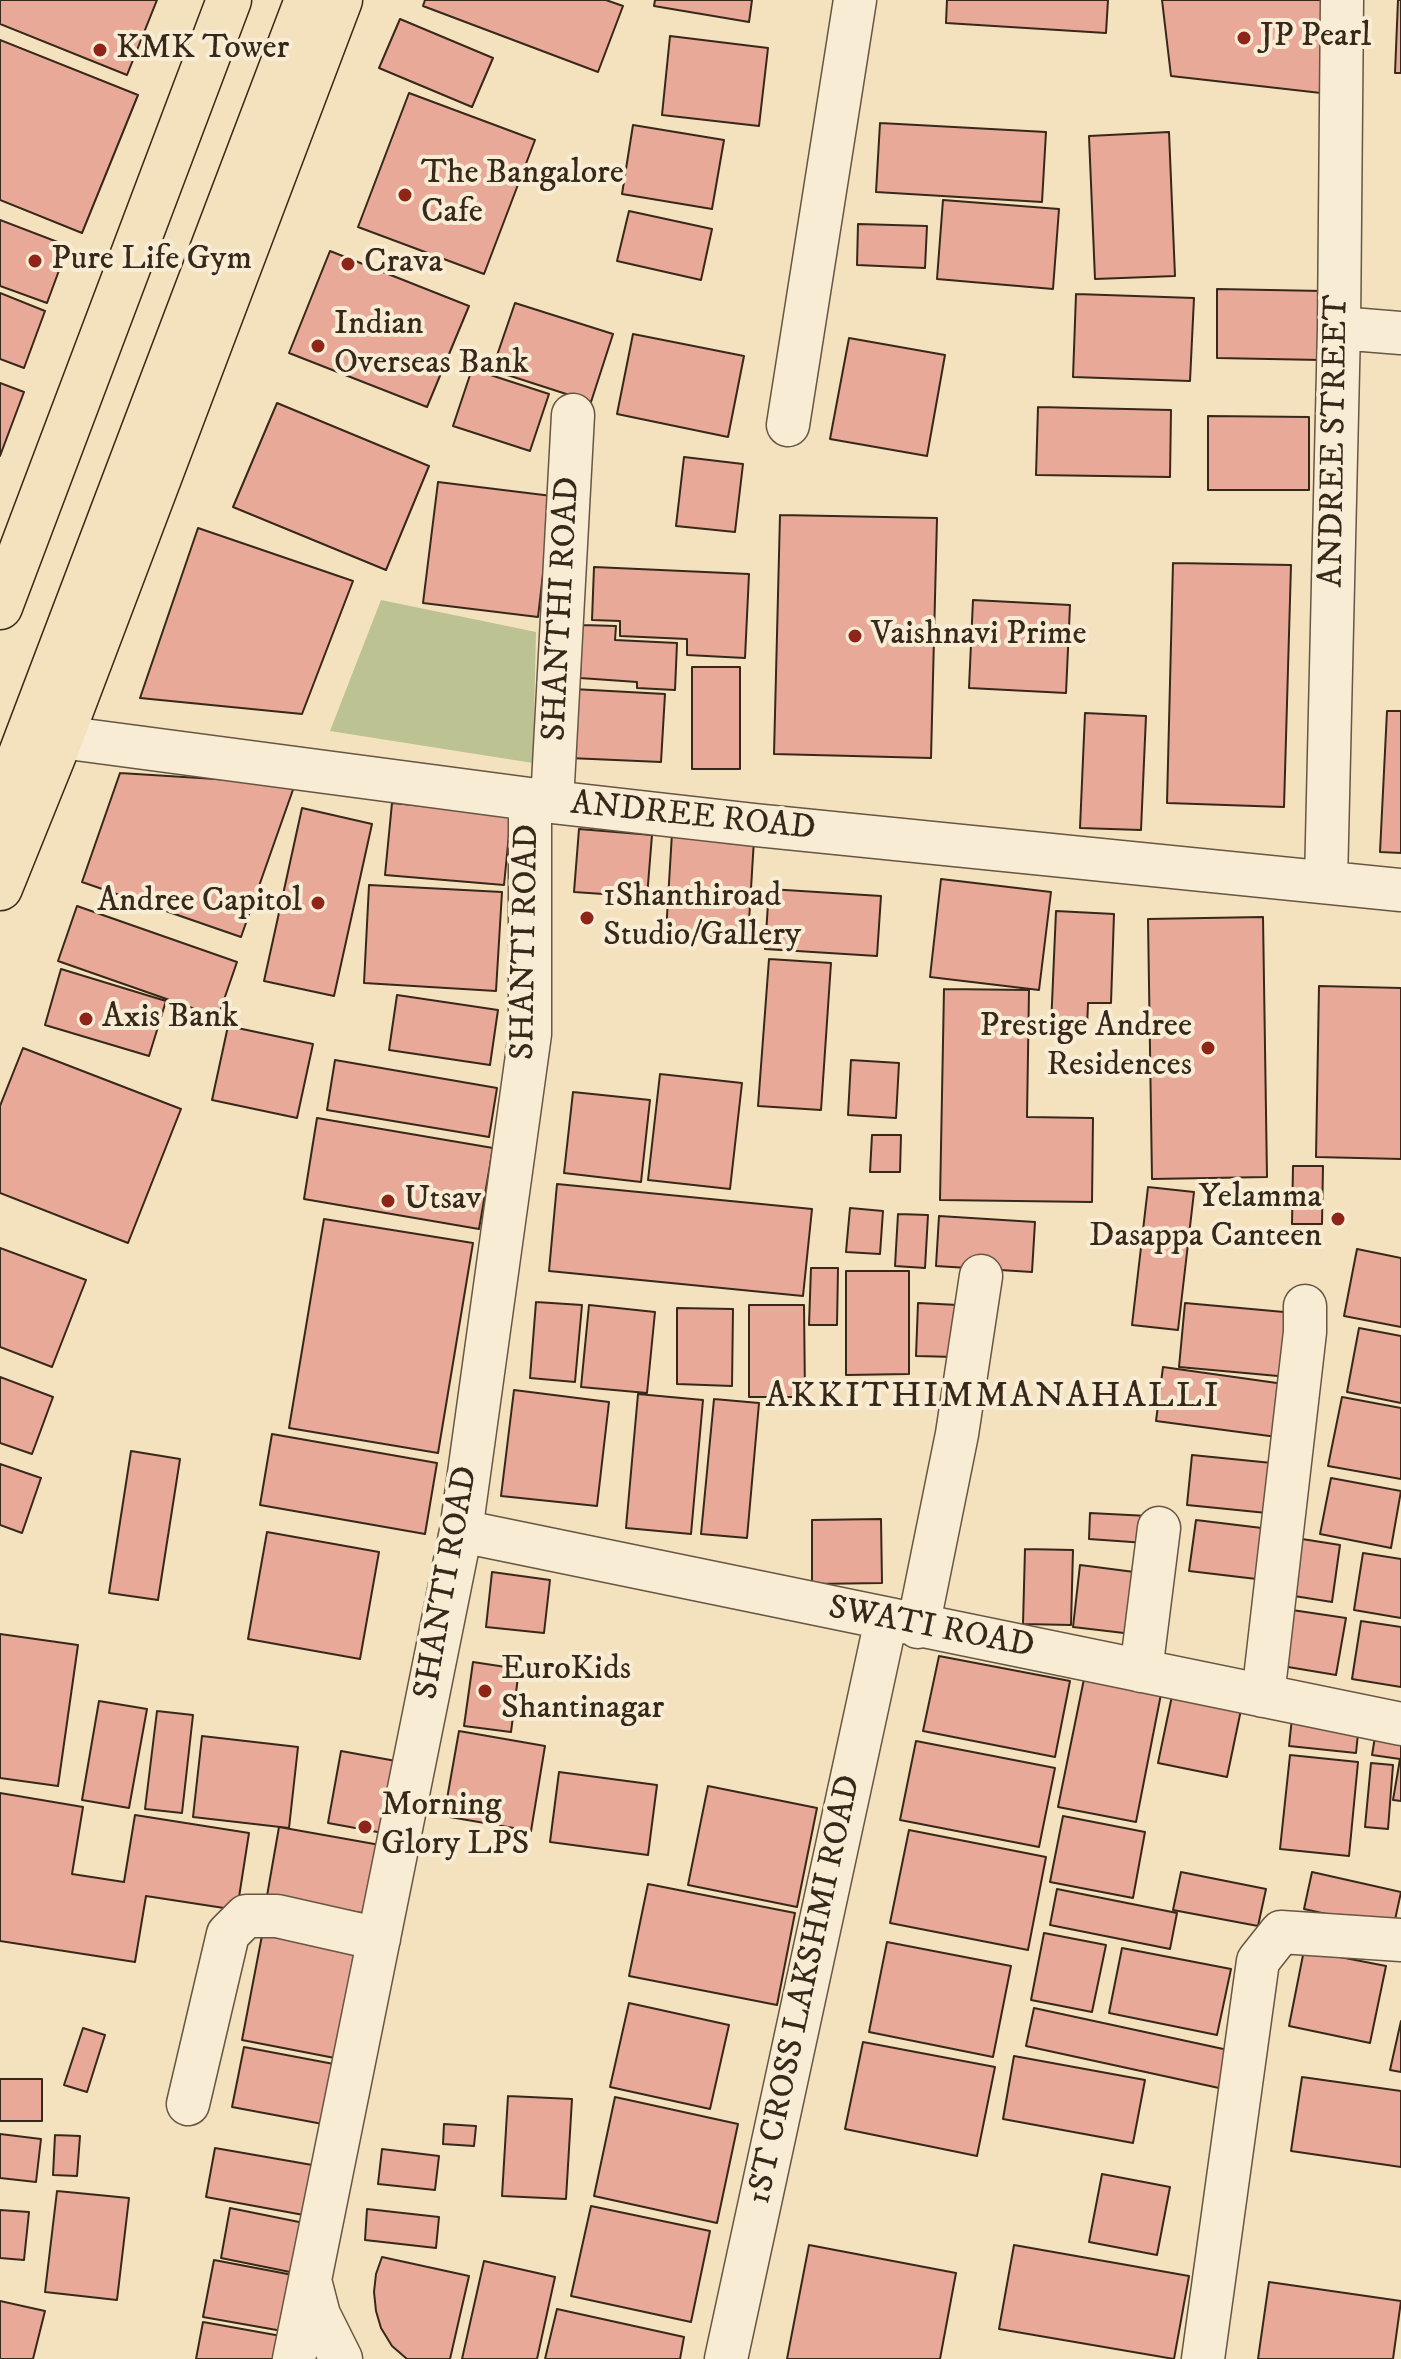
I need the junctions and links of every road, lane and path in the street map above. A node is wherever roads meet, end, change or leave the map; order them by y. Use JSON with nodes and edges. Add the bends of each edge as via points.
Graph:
{"nodes":[{"id":1,"x":229,"y":0,"type":"edge"},
{"id":2,"x":277,"y":0,"type":"edge"},
{"id":3,"x":307,"y":0,"type":"edge"},
{"id":4,"x":340,"y":0,"type":"edge"},
{"id":5,"x":855,"y":0,"type":"edge"},
{"id":6,"x":1342,"y":0,"type":"edge"},
{"id":7,"x":1339,"y":328,"type":"junction"},
{"id":8,"x":1401,"y":333,"type":"edge"},
{"id":9,"x":573,"y":415,"type":"dead end"},
{"id":10,"x":788,"y":425,"type":"dead end"},
{"id":11,"x":0,"y":607,"type":"edge"},
{"id":12,"x":0,"y":734,"type":"edge"},
{"id":13,"x":61,"y":737,"type":"junction"},
{"id":14,"x":541,"y":800,"type":"junction"},
{"id":15,"x":0,"y":809,"type":"edge"},
{"id":16,"x":1326,"y":882,"type":"junction"},
{"id":17,"x":0,"y":888,"type":"edge"},
{"id":18,"x":1401,"y":890,"type":"edge"},
{"id":19,"x":981,"y":1276,"type":"dead end"},
{"id":20,"x":1305,"y":1306,"type":"dead end"},
{"id":21,"x":1159,"y":1528,"type":"dead end"},
{"id":22,"x":461,"y":1531,"type":"junction"},
{"id":23,"x":902,"y":1623,"type":"junction"},
{"id":24,"x":1141,"y":1671,"type":"junction"},
{"id":25,"x":1263,"y":1696,"type":"junction"},
{"id":26,"x":1401,"y":1724,"type":"edge"},
{"id":27,"x":379,"y":1939,"type":"junction"},
{"id":28,"x":1401,"y":1940,"type":"edge"},
{"id":29,"x":188,"y":2104,"type":"dead end"},
{"id":30,"x":310,"y":2279,"type":"junction"},
{"id":31,"x":294,"y":2359,"type":"edge"},
{"id":32,"x":341,"y":2359,"type":"edge"},
{"id":33,"x":726,"y":2359,"type":"edge"},
{"id":34,"x":1203,"y":2359,"type":"edge"}],
"edges":[{"from":1,"to":11,"type":"main road"},
{"from":2,"to":12,"type":"main road"},
{"from":3,"to":15,"type":"main road"},
{"from":4,"to":13,"type":"main road"},
{"from":5,"to":10,"type":"street"},
{"from":6,"to":7,"type":"street","name":"ANDREE STREET"},
{"from":7,"to":8,"type":"street"},
{"from":7,"to":16,"type":"street","name":"ANDREE STREET"},
{"from":9,"to":14,"type":"street","name":"SHANTHI ROAD"},
{"from":13,"to":14,"type":"street","name":"ANDREE ROAD"},
{"from":13,"to":17,"type":"main road"},
{"from":14,"to":16,"type":"street","name":"ANDREE ROAD"},
{"from":14,"to":22,"type":"street","name":"SHANTI ROAD","via":[[530,1034]]},
{"from":16,"to":18,"type":"street","name":"ANDREE ROAD"},
{"from":19,"to":23,"type":"street","name":"1ST CROSS LAKSHMI ROAD","via":[[957,1434]]},
{"from":20,"to":25,"type":"street"},
{"from":21,"to":24,"type":"street"},
{"from":22,"to":23,"type":"street","name":"SWATI ROAD"},
{"from":22,"to":27,"type":"street","name":"SHANTI ROAD"},
{"from":23,"to":24,"type":"street","name":"SWATI ROAD"},
{"from":23,"to":33,"type":"street","name":"1ST CROSS LAKSHMI ROAD"},
{"from":24,"to":25,"type":"street","name":"SWATI ROAD"},
{"from":25,"to":26,"type":"street","name":"SWATI ROAD"},
{"from":27,"to":29,"type":"street","via":[[277,1916],[246,1916],[228,1934]]},
{"from":27,"to":30,"type":"street","name":"SHANTI ROAD"},
{"from":28,"to":34,"type":"street","via":[[1281,1932],[1258,1961]]},
{"from":30,"to":31,"type":"street","name":"SHANTI ROAD"},
{"from":30,"to":32,"type":"street","via":[[319,2315]]}]}
